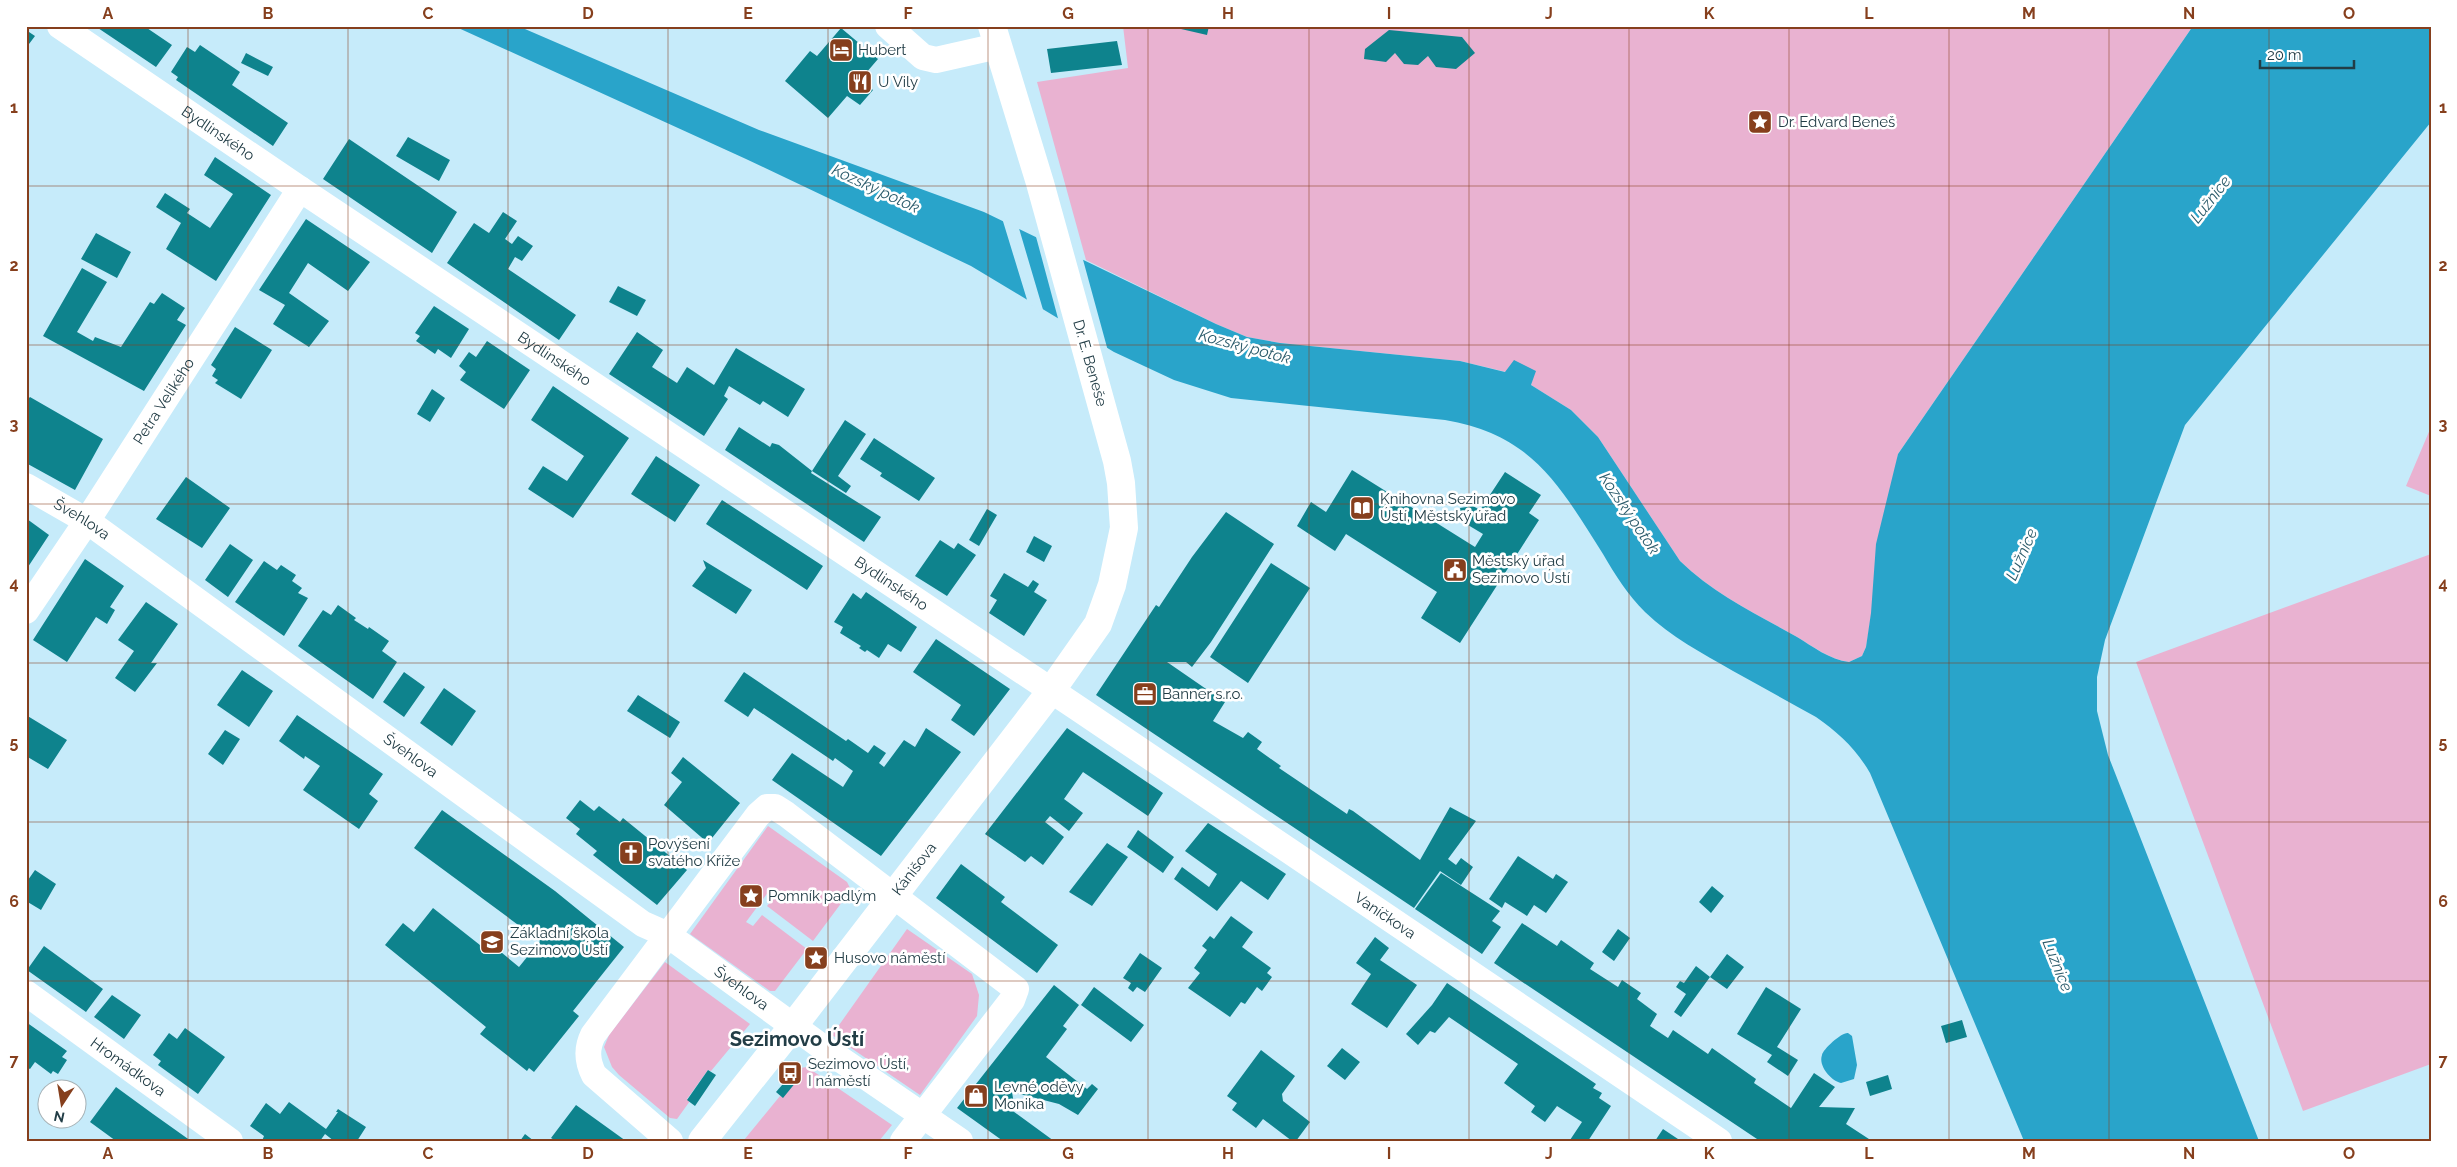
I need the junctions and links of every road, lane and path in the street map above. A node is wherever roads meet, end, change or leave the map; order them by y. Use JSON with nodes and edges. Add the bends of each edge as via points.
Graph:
{"nodes":[{"id":1,"x":60,"y":26,"type":"edge"},
{"id":2,"x":888,"y":26,"type":"edge"},
{"id":3,"x":995,"y":36,"type":"edge"},
{"id":4,"x":300,"y":189,"type":"junction"},
{"id":5,"x":26,"y":486,"type":"edge"},
{"id":6,"x":87,"y":521,"type":"junction"},
{"id":7,"x":26,"y":611,"type":"edge"},
{"id":8,"x":1051,"y":691,"type":"junction"},
{"id":9,"x":893,"y":894,"type":"junction"},
{"id":10,"x":668,"y":935,"type":"junction"},
{"id":11,"x":26,"y":993,"type":"edge"},
{"id":12,"x":794,"y":1025,"type":"junction"},
{"id":13,"x":923,"y":1115,"type":"junction"},
{"id":14,"x":230,"y":1141,"type":"edge"},
{"id":15,"x":670,"y":1141,"type":"edge"},
{"id":16,"x":702,"y":1141,"type":"edge"},
{"id":17,"x":903,"y":1141,"type":"edge"},
{"id":18,"x":960,"y":1141,"type":"edge"},
{"id":19,"x":1718,"y":1141,"type":"edge"}],
"edges":[{"from":1,"to":4,"type":"street","name":"Bydlinského"},
{"from":2,"to":3,"type":"street","via":[[923,57],[936,60]]},
{"from":3,"to":8,"type":"street","name":"Dr. E. Beneše","via":[[1040,183],[1121,483],[1122,538],[1112,585],[1098,624]]},
{"from":4,"to":6,"type":"street","name":"Petra Velikého"},
{"from":4,"to":8,"type":"street","name":"Bydlinského"},
{"from":5,"to":6,"type":"street","name":"Švehlova"},
{"from":6,"to":7,"type":"street","name":"Petra Velikého"},
{"from":6,"to":10,"type":"street","name":"Švehlova","via":[[643,924]]},
{"from":8,"to":9,"type":"street","name":"Kánišova"},
{"from":8,"to":19,"type":"street","name":"Vaníčkova"},
{"from":9,"to":10,"type":"street","via":[[778,809],[767,806]]},
{"from":9,"to":12,"type":"street","name":"Kánišova"},
{"from":9,"to":13,"type":"street","via":[[1016,989],[1012,1000]]},
{"from":10,"to":12,"type":"street","name":"Švehlova"},
{"from":10,"to":15,"type":"street","via":[[593,1035],[588,1044],[588,1063],[594,1075]]},
{"from":11,"to":14,"type":"street","name":"Hromádkova"},
{"from":12,"to":13,"type":"street","name":"Švehlova"},
{"from":12,"to":16,"type":"street","name":"Kánišova"},
{"from":13,"to":17,"type":"street"},
{"from":13,"to":18,"type":"street","name":"Švehlova"}]}
